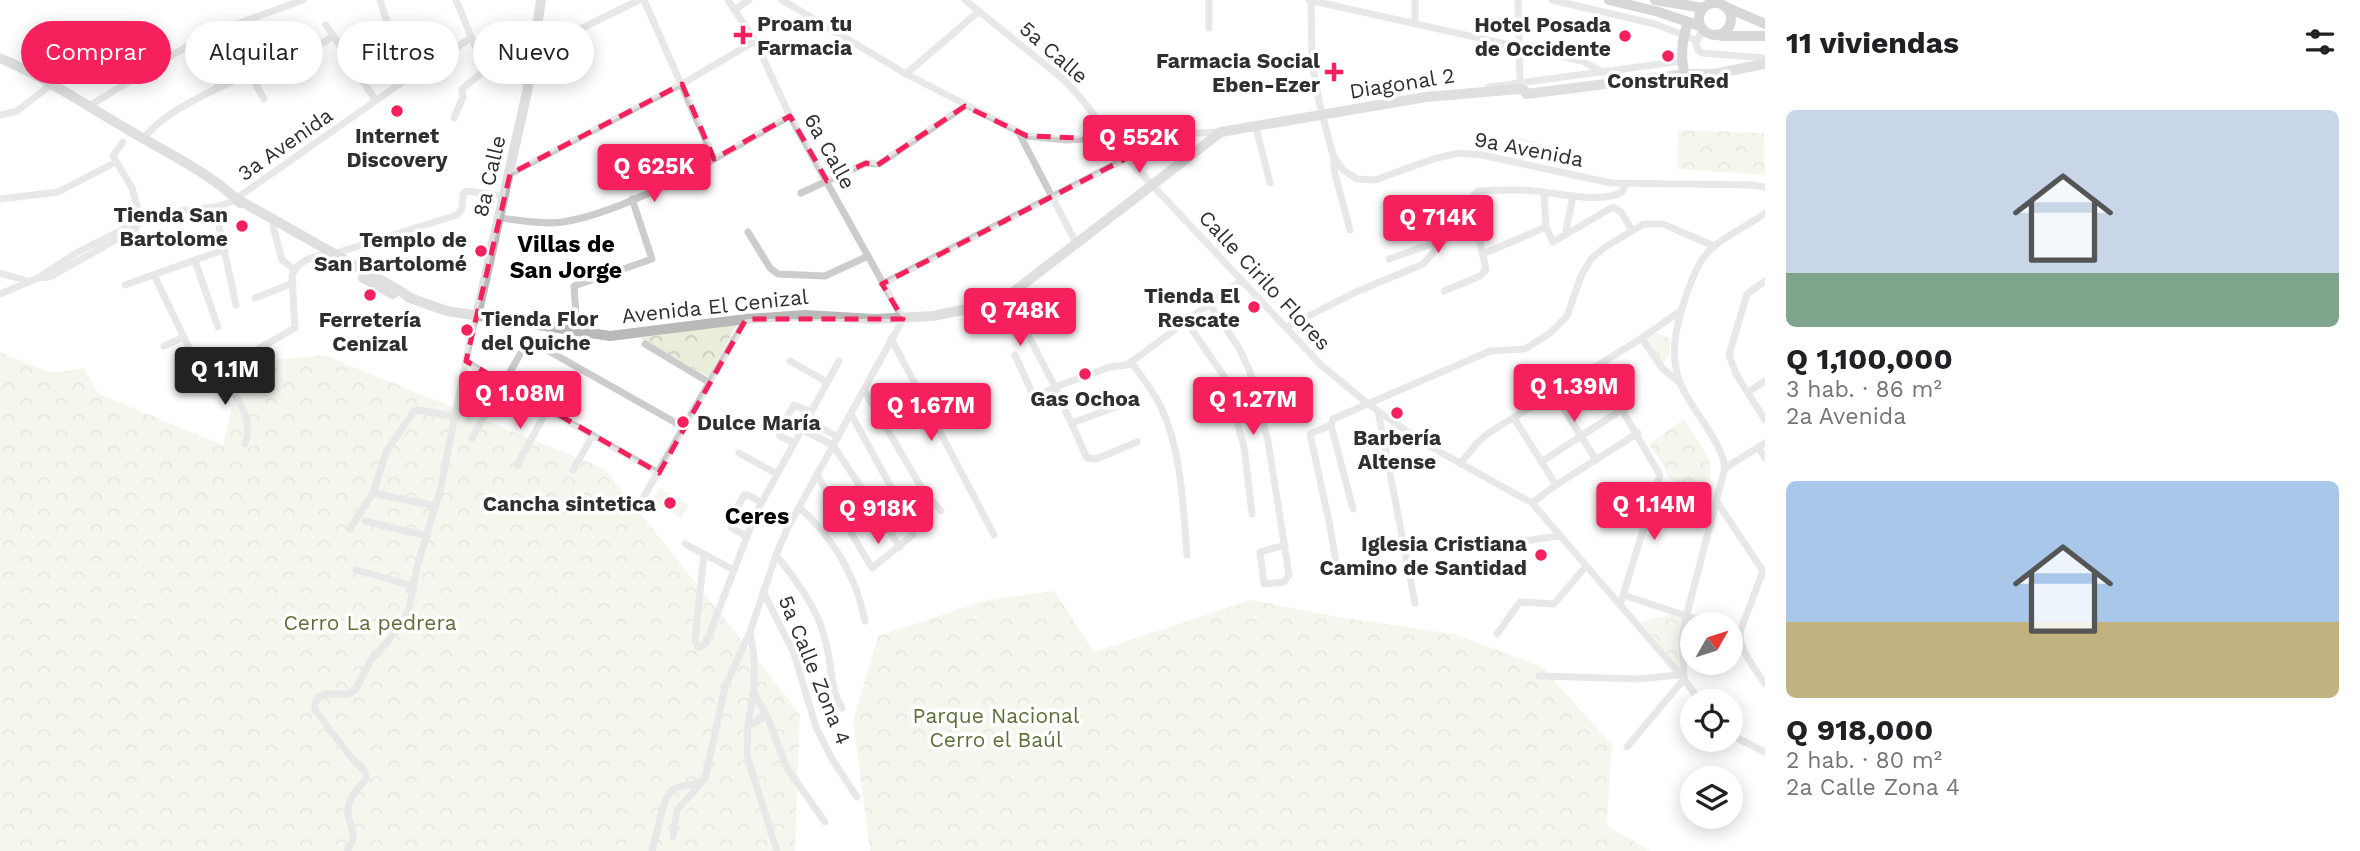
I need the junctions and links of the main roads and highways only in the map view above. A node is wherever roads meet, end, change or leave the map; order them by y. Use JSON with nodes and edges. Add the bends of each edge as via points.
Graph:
{"nodes":[{"id":1,"x":1609,"y":0,"type":"edge"},
{"id":2,"x":1655,"y":0,"type":"edge"},
{"id":3,"x":1701,"y":4,"type":"edge"},
{"id":4,"x":1723,"y":4,"type":"edge"},
{"id":5,"x":1659,"y":12,"type":"junction"},
{"id":6,"x":1655,"y":24,"type":"road end"},
{"id":7,"x":1765,"y":24,"type":"edge"},
{"id":8,"x":1686,"y":28,"type":"junction"},
{"id":9,"x":1700,"y":32,"type":"junction"},
{"id":10,"x":1718,"y":36,"type":"junction"},
{"id":11,"x":1765,"y":36,"type":"edge"},
{"id":12,"x":1685,"y":74,"type":"road end"}],
"edges":[{"from":1,"to":5,"type":"main road"},
{"from":2,"to":3,"type":"main road"},
{"from":3,"to":4,"type":"main road"},
{"from":3,"to":9,"type":"main road"},
{"from":4,"to":7,"type":"main road"},
{"from":4,"to":10,"type":"main road","via":[[1731,24]]},
{"from":5,"to":6,"type":"main road"},
{"from":5,"to":8,"type":"main road"},
{"from":8,"to":9,"type":"main road"},
{"from":8,"to":12,"type":"main road"},
{"from":9,"to":10,"type":"main road"},
{"from":10,"to":11,"type":"main road"}]}
